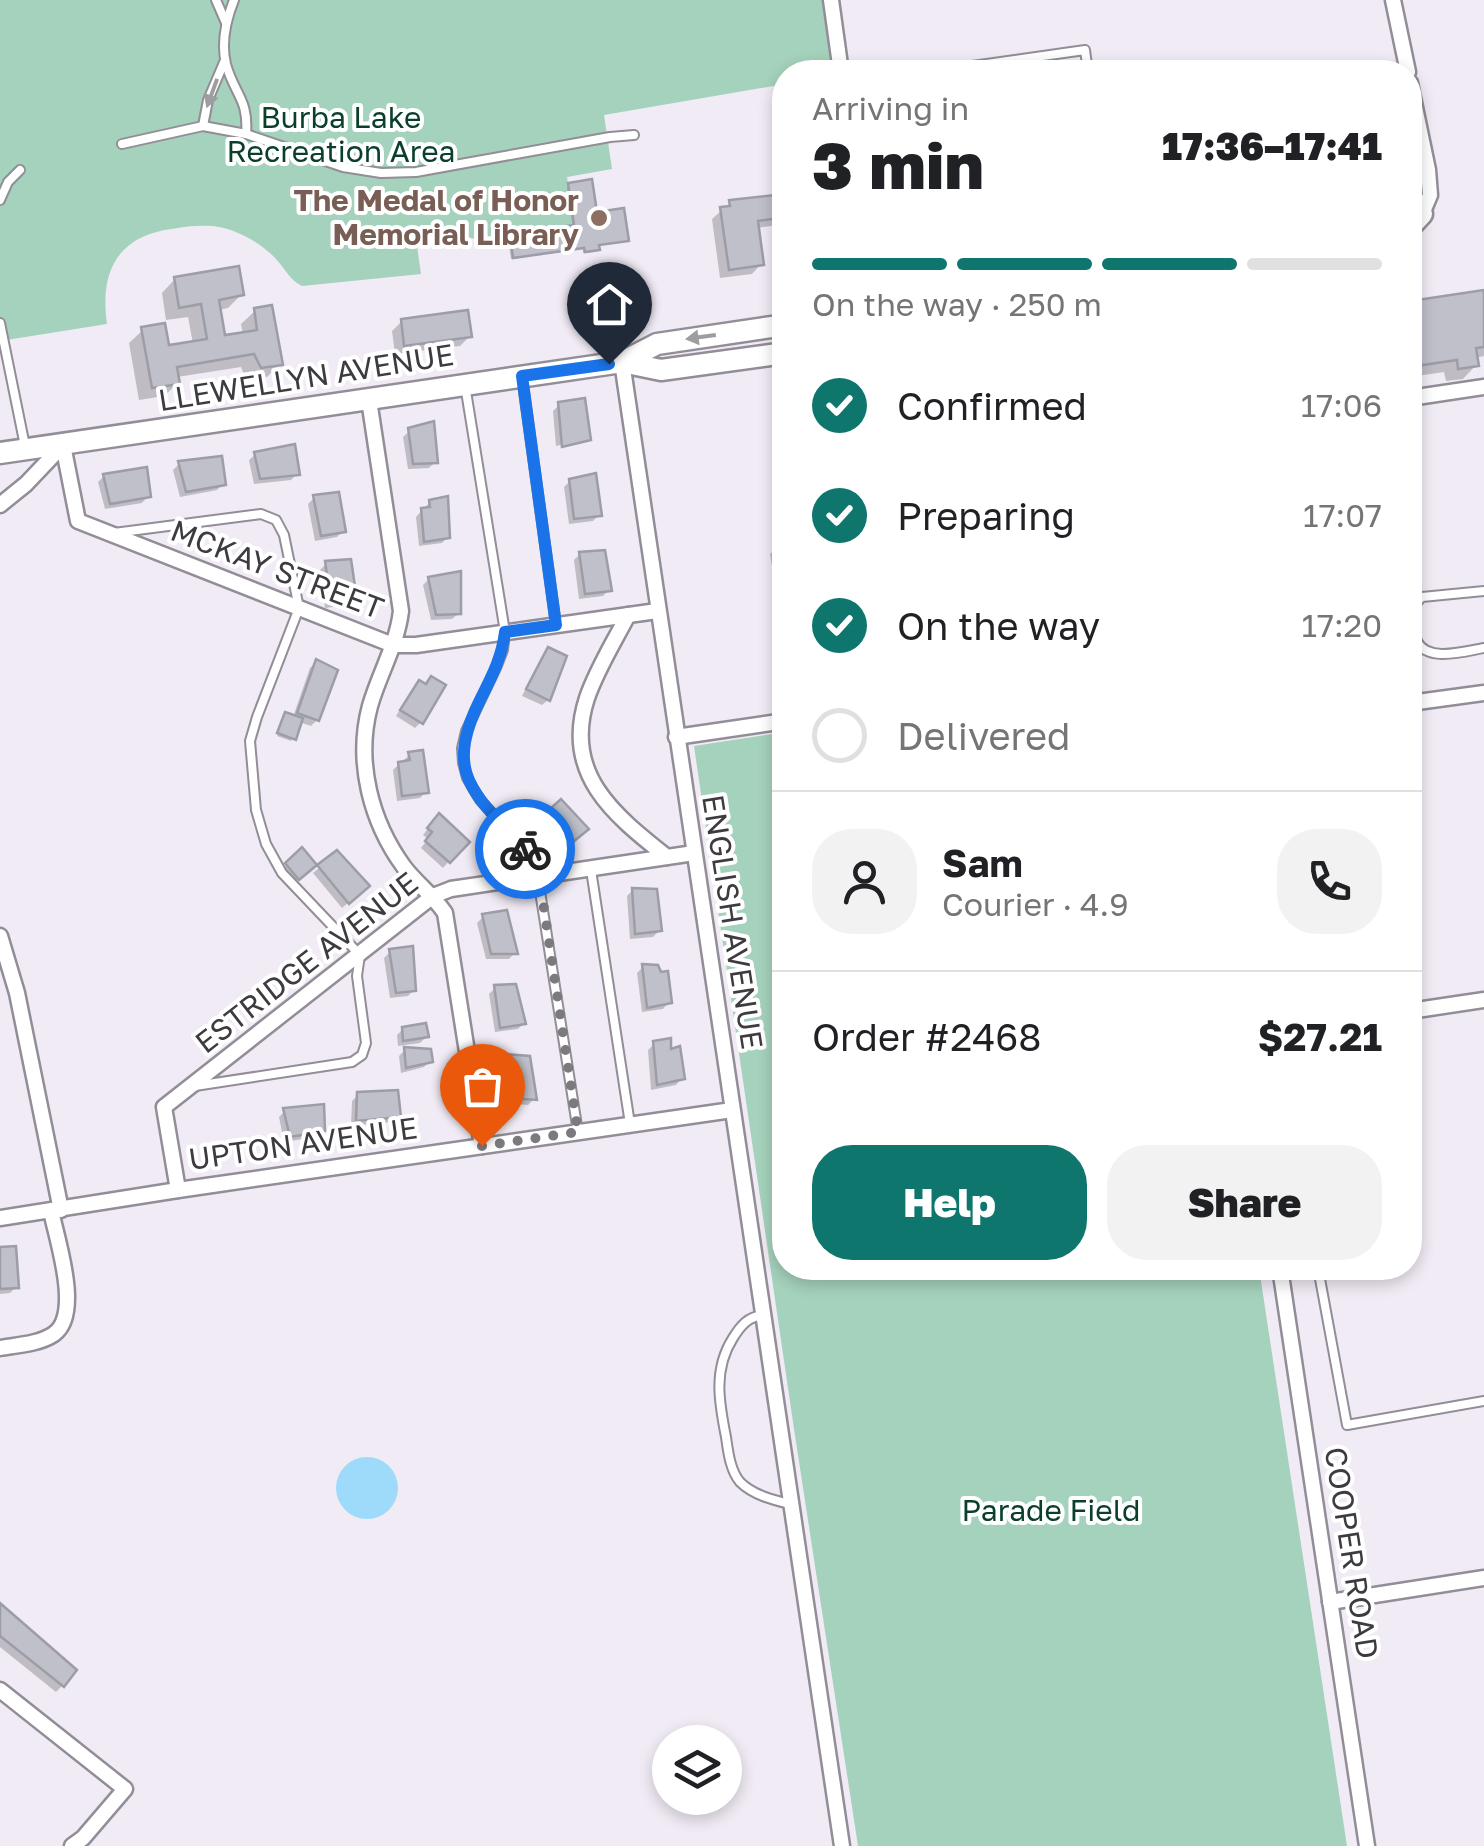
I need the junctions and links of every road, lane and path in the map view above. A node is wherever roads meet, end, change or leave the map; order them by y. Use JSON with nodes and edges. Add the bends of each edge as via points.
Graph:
{"nodes":[{"id":1,"x":216,"y":0,"type":"edge"},
{"id":2,"x":234,"y":0,"type":"edge"},
{"id":3,"x":830,"y":0,"type":"edge"},
{"id":4,"x":1393,"y":0,"type":"edge"},
{"id":5,"x":226,"y":22,"type":"junction"},
{"id":6,"x":1022,"y":59,"type":"joint"},
{"id":7,"x":225,"y":60,"type":"junction"},
{"id":8,"x":839,"y":60,"type":"edge"},
{"id":9,"x":1015,"y":60,"type":"edge"},
{"id":10,"x":1086,"y":60,"type":"edge"},
{"id":11,"x":1406,"y":60,"type":"edge"},
{"id":12,"x":203,"y":126,"type":"junction"},
{"id":13,"x":246,"y":134,"type":"junction"},
{"id":14,"x":634,"y":136,"type":"dead end"},
{"id":15,"x":1422,"y":141,"type":"edge"},
{"id":16,"x":122,"y":144,"type":"dead end"},
{"id":17,"x":20,"y":170,"type":"dead end"},
{"id":18,"x":0,"y":200,"type":"edge"},
{"id":19,"x":1422,"y":209,"type":"edge"},
{"id":20,"x":0,"y":323,"type":"edge"},
{"id":21,"x":772,"y":327,"type":"edge"},
{"id":22,"x":772,"y":354,"type":"edge"},
{"id":23,"x":622,"y":362,"type":"junction"},
{"id":24,"x":522,"y":376,"type":"junction"},
{"id":25,"x":465,"y":385,"type":"junction"},
{"id":26,"x":1484,"y":387,"type":"edge"},
{"id":27,"x":1422,"y":396,"type":"edge"},
{"id":28,"x":369,"y":400,"type":"junction"},
{"id":29,"x":63,"y":445,"type":"junction"},
{"id":30,"x":26,"y":450,"type":"junction"},
{"id":31,"x":0,"y":453,"type":"edge"},
{"id":32,"x":0,"y":505,"type":"edge"},
{"id":33,"x":110,"y":534,"type":"junction"},
{"id":34,"x":1484,"y":591,"type":"edge"},
{"id":35,"x":1422,"y":597,"type":"edge"},
{"id":36,"x":299,"y":608,"type":"junction"},
{"id":37,"x":657,"y":611,"type":"junction"},
{"id":38,"x":628,"y":615,"type":"junction"},
{"id":39,"x":556,"y":625,"type":"junction"},
{"id":40,"x":505,"y":632,"type":"junction"},
{"id":41,"x":394,"y":645,"type":"junction"},
{"id":42,"x":1422,"y":648,"type":"edge"},
{"id":43,"x":1484,"y":648,"type":"edge"},
{"id":44,"x":1484,"y":693,"type":"edge"},
{"id":45,"x":1422,"y":701,"type":"edge"},
{"id":46,"x":772,"y":722,"type":"edge"},
{"id":47,"x":676,"y":737,"type":"junction"},
{"id":48,"x":694,"y":853,"type":"junction"},
{"id":49,"x":668,"y":857,"type":"junction"},
{"id":50,"x":591,"y":870,"type":"junction"},
{"id":51,"x":539,"y":876,"type":"junction"},
{"id":52,"x":434,"y":896,"type":"junction"},
{"id":53,"x":0,"y":936,"type":"edge"},
{"id":54,"x":360,"y":954,"type":"junction"},
{"id":55,"x":1484,"y":1000,"type":"edge"},
{"id":56,"x":1422,"y":1009,"type":"edge"},
{"id":57,"x":192,"y":1087,"type":"junction"},
{"id":58,"x":732,"y":1110,"type":"junction"},
{"id":59,"x":630,"y":1124,"type":"junction"},
{"id":60,"x":578,"y":1132,"type":"junction"},
{"id":61,"x":482,"y":1146,"type":"junction"},
{"id":62,"x":178,"y":1190,"type":"junction"},
{"id":63,"x":56,"y":1210,"type":"junction"},
{"id":64,"x":0,"y":1218,"type":"edge"},
{"id":65,"x":1282,"y":1280,"type":"edge"},
{"id":66,"x":1320,"y":1280,"type":"edge"},
{"id":67,"x":763,"y":1315,"type":"junction"},
{"id":68,"x":0,"y":1348,"type":"edge"},
{"id":69,"x":1484,"y":1400,"type":"edge"},
{"id":70,"x":791,"y":1505,"type":"junction"},
{"id":71,"x":1484,"y":1578,"type":"edge"},
{"id":72,"x":1330,"y":1602,"type":"junction"},
{"id":73,"x":0,"y":1690,"type":"edge"},
{"id":74,"x":72,"y":1846,"type":"edge"},
{"id":75,"x":842,"y":1846,"type":"edge"},
{"id":76,"x":1367,"y":1846,"type":"edge"}],
"edges":[{"from":1,"to":5,"type":"lane"},
{"from":2,"to":5,"type":"lane"},
{"from":3,"to":8,"type":"street"},
{"from":4,"to":11,"type":"street"},
{"from":5,"to":7,"type":"lane"},
{"from":6,"to":9,"type":"lane"},
{"from":6,"to":10,"type":"lane","via":[[1085,50]]},
{"from":7,"to":12,"type":"lane","one_way":true},
{"from":7,"to":13,"type":"lane","via":[[247,116]]},
{"from":12,"to":13,"type":"lane"},
{"from":12,"to":16,"type":"lane"},
{"from":13,"to":14,"type":"lane","via":[[381,173]]},
{"from":15,"to":19,"type":"street","via":[[1430,195]]},
{"from":17,"to":18,"type":"lane"},
{"from":20,"to":30,"type":"lane"},
{"from":21,"to":23,"type":"street","name":"LLEWELLYN AVENUE","one_way":true,"via":[[657,344]]},
{"from":22,"to":23,"type":"street","name":"LLEWELLYN AVENUE","via":[[661,370]]},
{"from":23,"to":24,"type":"street","name":"LLEWELLYN AVENUE"},
{"from":23,"to":37,"type":"street","name":"ENGLISH AVENUE"},
{"from":24,"to":25,"type":"street","name":"LLEWELLYN AVENUE"},
{"from":24,"to":39,"type":"lane"},
{"from":25,"to":28,"type":"street","name":"LLEWELLYN AVENUE"},
{"from":25,"to":40,"type":"lane"},
{"from":26,"to":27,"type":"street"},
{"from":28,"to":29,"type":"street","name":"LLEWELLYN AVENUE"},
{"from":28,"to":41,"type":"street","via":[[401,611]]},
{"from":29,"to":30,"type":"street","name":"LLEWELLYN AVENUE"},
{"from":29,"to":32,"type":"street"},
{"from":29,"to":33,"type":"street","name":"MCKAY STREET","via":[[78,521]]},
{"from":30,"to":31,"type":"street","name":"LLEWELLYN AVENUE"},
{"from":33,"to":36,"type":"street","name":"MCKAY STREET"},
{"from":33,"to":36,"type":"lane","via":[[261,514],[276,520],[284,535]]},
{"from":34,"to":35,"type":"lane"},
{"from":36,"to":41,"type":"street","name":"MCKAY STREET"},
{"from":36,"to":54,"type":"lane","via":[[250,741],[256,810],[282,873]]},
{"from":37,"to":38,"type":"street","name":"MCKAY STREET"},
{"from":37,"to":47,"type":"street","name":"ENGLISH AVENUE"},
{"from":38,"to":39,"type":"street","name":"MCKAY STREET"},
{"from":38,"to":49,"type":"street","via":[[588,696],[581,758],[618,814]]},
{"from":39,"to":40,"type":"street","name":"MCKAY STREET"},
{"from":40,"to":41,"type":"street","name":"MCKAY STREET"},
{"from":40,"to":51,"type":"lane","via":[[466,731],[464,763],[480,800],[535,860]]},
{"from":41,"to":52,"type":"street","via":[[369,708],[368,784],[390,848]]},
{"from":42,"to":43,"type":"lane","via":[[1437,654]]},
{"from":44,"to":45,"type":"street"},
{"from":46,"to":47,"type":"street"},
{"from":47,"to":48,"type":"street","name":"ENGLISH AVENUE"},
{"from":48,"to":49,"type":"street","name":"ESTRIDGE AVENUE"},
{"from":48,"to":58,"type":"street","name":"ENGLISH AVENUE"},
{"from":49,"to":50,"type":"street","name":"ESTRIDGE AVENUE"},
{"from":50,"to":51,"type":"street","name":"ESTRIDGE AVENUE"},
{"from":50,"to":59,"type":"lane"},
{"from":51,"to":52,"type":"street","name":"ESTRIDGE AVENUE"},
{"from":51,"to":60,"type":"lane"},
{"from":52,"to":54,"type":"street","name":"ESTRIDGE AVENUE"},
{"from":52,"to":61,"type":"street","via":[[444,913]]},
{"from":53,"to":63,"type":"street","via":[[20,1006]]},
{"from":54,"to":57,"type":"street","name":"ESTRIDGE AVENUE"},
{"from":54,"to":57,"type":"lane","via":[[362,1055],[352,1062]]},
{"from":55,"to":56,"type":"street"},
{"from":57,"to":62,"type":"street","name":"ESTRIDGE AVENUE","via":[[164,1108]]},
{"from":58,"to":59,"type":"street","name":"UPTON AVENUE"},
{"from":58,"to":67,"type":"street","name":"ENGLISH AVENUE"},
{"from":59,"to":60,"type":"street","name":"UPTON AVENUE"},
{"from":60,"to":61,"type":"street","name":"UPTON AVENUE"},
{"from":61,"to":62,"type":"street","name":"UPTON AVENUE"},
{"from":62,"to":63,"type":"street","name":"UPTON AVENUE"},
{"from":63,"to":64,"type":"street","name":"UPTON AVENUE"},
{"from":63,"to":68,"type":"street","via":[[68,1293],[65,1320],[39,1342]]},
{"from":65,"to":72,"type":"street","name":"COOPER ROAD"},
{"from":66,"to":69,"type":"lane","via":[[1347,1424]]},
{"from":67,"to":70,"type":"street","name":"ENGLISH AVENUE"},
{"from":67,"to":70,"type":"lane","via":[[750,1317],[721,1361],[723,1419],[741,1483]]},
{"from":70,"to":75,"type":"street","name":"ENGLISH AVENUE"},
{"from":71,"to":72,"type":"street"},
{"from":72,"to":76,"type":"street","name":"COOPER ROAD"},
{"from":73,"to":74,"type":"street","via":[[125,1789]]}]}
